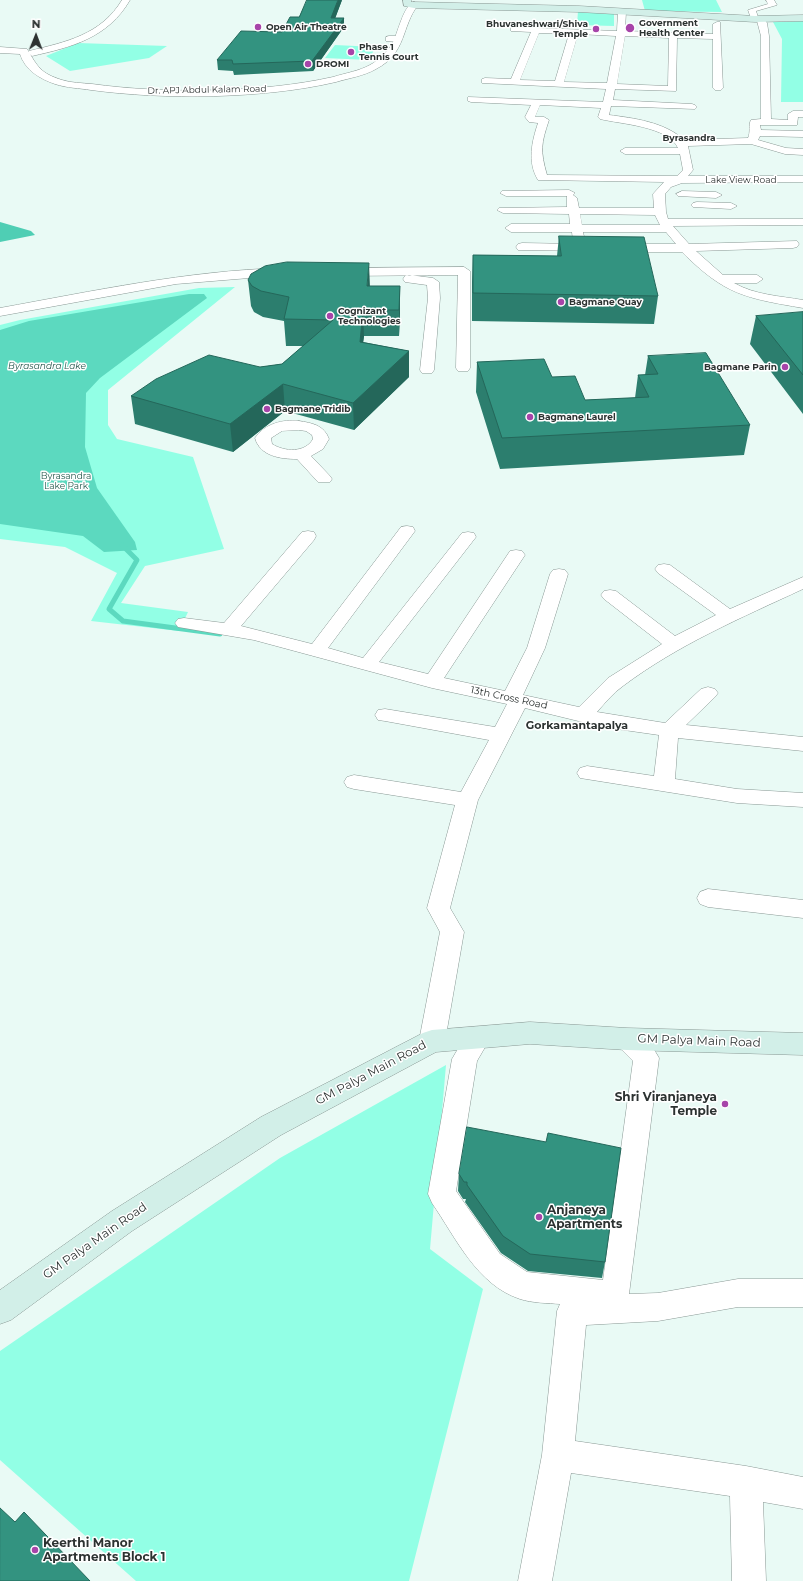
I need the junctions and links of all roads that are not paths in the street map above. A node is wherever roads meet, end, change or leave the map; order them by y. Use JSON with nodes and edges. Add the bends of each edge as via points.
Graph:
{"nodes":[{"id":1,"x":762,"y":0,"type":"edge"},
{"id":2,"x":770,"y":0,"type":"edge"},
{"id":3,"x":120,"y":3,"type":"edge"},
{"id":4,"x":410,"y":3,"type":"edge"},
{"id":5,"x":622,"y":11,"type":"junction"},
{"id":6,"x":803,"y":18,"type":"edge"},
{"id":7,"x":754,"y":19,"type":"junction"},
{"id":8,"x":541,"y":21,"type":"junction"},
{"id":9,"x":717,"y":24,"type":"dead end"},
{"id":10,"x":514,"y":29,"type":"dead end"},
{"id":11,"x":574,"y":32,"type":"junction"},
{"id":12,"x":621,"y":33,"type":"junction"},
{"id":13,"x":673,"y":35,"type":"junction"},
{"id":14,"x":717,"y":37,"type":"junction"},
{"id":15,"x":389,"y":39,"type":"junction"},
{"id":16,"x":399,"y":39,"type":"junction"},
{"id":17,"x":0,"y":50,"type":"edge"},
{"id":18,"x":28,"y":52,"type":"junction"},
{"id":19,"x":0,"y":53,"type":"edge"},
{"id":20,"x":485,"y":81,"type":"dead end"},
{"id":21,"x":514,"y":82,"type":"junction"},
{"id":22,"x":559,"y":84,"type":"junction"},
{"id":23,"x":612,"y":86,"type":"junction"},
{"id":24,"x":718,"y":88,"type":"dead end"},
{"id":25,"x":470,"y":99,"type":"dead end"},
{"id":26,"x":537,"y":102,"type":"junction"},
{"id":27,"x":607,"y":104,"type":"junction"},
{"id":28,"x":692,"y":107,"type":"dead end"},
{"id":29,"x":803,"y":114,"type":"edge"},
{"id":30,"x":556,"y":119,"type":"dead end"},
{"id":31,"x":544,"y":120,"type":"junction"},
{"id":32,"x":766,"y":122,"type":"junction"},
{"id":33,"x":803,"y":134,"type":"edge"},
{"id":34,"x":754,"y":137,"type":"junction"},
{"id":35,"x":682,"y":147,"type":"junction"},
{"id":36,"x":625,"y":152,"type":"dead end"},
{"id":37,"x":803,"y":152,"type":"edge"},
{"id":38,"x":528,"y":178,"type":"dead end"},
{"id":39,"x":542,"y":178,"type":"junction"},
{"id":40,"x":803,"y":179,"type":"edge"},
{"id":41,"x":679,"y":180,"type":"junction"},
{"id":42,"x":506,"y":192,"type":"dead end"},
{"id":43,"x":644,"y":194,"type":"dead end"},
{"id":44,"x":716,"y":195,"type":"dead end"},
{"id":45,"x":659,"y":203,"type":"junction"},
{"id":46,"x":732,"y":206,"type":"dead end"},
{"id":47,"x":503,"y":210,"type":"dead end"},
{"id":48,"x":574,"y":211,"type":"junction"},
{"id":49,"x":803,"y":222,"type":"edge"},
{"id":50,"x":667,"y":226,"type":"junction"},
{"id":51,"x":512,"y":228,"type":"dead end"},
{"id":52,"x":577,"y":228,"type":"junction"},
{"id":53,"x":792,"y":244,"type":"dead end"},
{"id":54,"x":740,"y":246,"type":"junction"},
{"id":55,"x":522,"y":247,"type":"dead end"},
{"id":56,"x":580,"y":248,"type":"junction"},
{"id":57,"x":687,"y":248,"type":"junction"},
{"id":58,"x":748,"y":259,"type":"dead end"},
{"id":59,"x":331,"y":275,"type":"edge"},
{"id":60,"x":433,"y":277,"type":"junction"},
{"id":61,"x":757,"y":279,"type":"dead end"},
{"id":62,"x":720,"y":280,"type":"junction"},
{"id":63,"x":454,"y":286,"type":"junction"},
{"id":64,"x":803,"y":304,"type":"edge"},
{"id":65,"x":0,"y":312,"type":"edge"},
{"id":66,"x":0,"y":320,"type":"edge"},
{"id":67,"x":432,"y":322,"type":"junction"},
{"id":68,"x":464,"y":323,"type":"junction"},
{"id":69,"x":463,"y":368,"type":"dead end"},
{"id":70,"x":427,"y":370,"type":"dead end"},
{"id":71,"x":300,"y":453,"type":"dead end"},
{"id":72,"x":324,"y":479,"type":"dead end"},
{"id":73,"x":407,"y":530,"type":"dead end"},
{"id":74,"x":308,"y":536,"type":"dead end"},
{"id":75,"x":468,"y":538,"type":"dead end"},
{"id":76,"x":516,"y":555,"type":"dead end"},
{"id":77,"x":664,"y":569,"type":"dead end"},
{"id":78,"x":559,"y":574,"type":"dead end"},
{"id":79,"x":803,"y":582,"type":"edge"},
{"id":80,"x":610,"y":595,"type":"dead end"},
{"id":81,"x":730,"y":617,"type":"junction"},
{"id":82,"x":184,"y":623,"type":"dead end"},
{"id":83,"x":229,"y":629,"type":"junction"},
{"id":84,"x":674,"y":644,"type":"junction"},
{"id":85,"x":316,"y":651,"type":"junction"},
{"id":86,"x":367,"y":665,"type":"junction"},
{"id":87,"x":432,"y":682,"type":"junction"},
{"id":88,"x":708,"y":693,"type":"dead end"},
{"id":89,"x":515,"y":700,"type":"junction"},
{"id":90,"x":583,"y":714,"type":"junction"},
{"id":91,"x":385,"y":715,"type":"dead end"},
{"id":92,"x":669,"y":730,"type":"junction"},
{"id":93,"x":501,"y":735,"type":"junction"},
{"id":94,"x":803,"y":744,"type":"edge"},
{"id":95,"x":587,"y":773,"type":"dead end"},
{"id":96,"x":354,"y":782,"type":"dead end"},
{"id":97,"x":664,"y":786,"type":"junction"},
{"id":98,"x":466,"y":800,"type":"junction"},
{"id":99,"x":803,"y":800,"type":"edge"},
{"id":100,"x":708,"y":898,"type":"dead end"},
{"id":101,"x":803,"y":909,"type":"edge"},
{"id":102,"x":478,"y":1037,"type":"junction"},
{"id":103,"x":627,"y":1039,"type":"junction"},
{"id":104,"x":432,"y":1040,"type":"junction"},
{"id":105,"x":803,"y":1044,"type":"edge"},
{"id":106,"x":803,"y":1293,"type":"edge"},
{"id":107,"x":0,"y":1309,"type":"edge"},
{"id":108,"x":558,"y":1455,"type":"junction"},
{"id":109,"x":746,"y":1482,"type":"junction"},
{"id":110,"x":803,"y":1494,"type":"edge"},
{"id":111,"x":535,"y":1581,"type":"edge"},
{"id":112,"x":749,"y":1581,"type":"edge"}],
"edges":[{"from":1,"to":7,"type":"street","via":[[763,4],[746,8],[745,11]]},
{"from":2,"to":7,"type":"street","via":[[773,5],[752,10]]},
{"from":3,"to":18,"type":"street","via":[[118,14],[90,35],[59,46]]},
{"from":4,"to":8,"type":"main road"},
{"from":4,"to":15,"type":"street","via":[[403,6]]},
{"from":4,"to":16,"type":"street","name":"Dr. APJ Abdul Kalam Road"},
{"from":5,"to":7,"type":"main road"},
{"from":5,"to":8,"type":"main road"},
{"from":5,"to":12,"type":"street"},
{"from":6,"to":7,"type":"main road"},
{"from":7,"to":32,"type":"street","via":[[762,23],[765,36]]},
{"from":8,"to":10,"type":"street"},
{"from":8,"to":11,"type":"street"},
{"from":8,"to":21,"type":"street"},
{"from":9,"to":14,"type":"street"},
{"from":11,"to":12,"type":"street"},
{"from":11,"to":22,"type":"street"},
{"from":12,"to":13,"type":"street"},
{"from":12,"to":23,"type":"street"},
{"from":13,"to":14,"type":"street"},
{"from":13,"to":23,"type":"street","via":[[673,89]]},
{"from":14,"to":24,"type":"street"},
{"from":15,"to":16,"type":"street"},
{"from":15,"to":18,"type":"street","via":[[380,54],[369,62],[313,79],[252,86],[170,88],[78,81],[47,68]]},
{"from":16,"to":18,"type":"street","name":"Dr. APJ Abdul Kalam Road","via":[[382,62],[355,74],[310,85],[250,91],[106,90],[59,82],[36,71],[27,59]]},
{"from":17,"to":18,"type":"street"},
{"from":18,"to":19,"type":"street"},
{"from":20,"to":21,"type":"street"},
{"from":21,"to":22,"type":"street"},
{"from":22,"to":23,"type":"street"},
{"from":23,"to":27,"type":"street"},
{"from":25,"to":26,"type":"street","via":[[488,103]]},
{"from":26,"to":27,"type":"street"},
{"from":26,"to":31,"type":"street","via":[[530,117],[532,120]]},
{"from":27,"to":28,"type":"street"},
{"from":27,"to":35,"type":"street","via":[[599,116],[638,122],[673,136]]},
{"from":29,"to":32,"type":"street","via":[[793,114],[793,123]]},
{"from":30,"to":31,"type":"street"},
{"from":31,"to":39,"type":"street","via":[[536,153]]},
{"from":32,"to":34,"type":"street","via":[[755,122]]},
{"from":33,"to":34,"type":"street"},
{"from":34,"to":35,"type":"street"},
{"from":34,"to":37,"type":"street","via":[[785,150]]},
{"from":35,"to":36,"type":"street"},
{"from":35,"to":41,"type":"street","via":[[688,170]]},
{"from":38,"to":39,"type":"street","name":"Lake View Road"},
{"from":39,"to":41,"type":"street","name":"Lake View Road"},
{"from":40,"to":41,"type":"street","name":"Lake View Road","via":[[784,182],[746,175]]},
{"from":41,"to":45,"type":"street","via":[[667,185]]},
{"from":42,"to":48,"type":"street","via":[[574,193]]},
{"from":43,"to":45,"type":"street"},
{"from":44,"to":45,"type":"street"},
{"from":45,"to":46,"type":"street"},
{"from":45,"to":48,"type":"street"},
{"from":45,"to":50,"type":"street"},
{"from":47,"to":48,"type":"street"},
{"from":48,"to":52,"type":"street"},
{"from":49,"to":50,"type":"street"},
{"from":50,"to":52,"type":"street"},
{"from":50,"to":57,"type":"street"},
{"from":51,"to":52,"type":"street"},
{"from":52,"to":56,"type":"street"},
{"from":53,"to":54,"type":"street"},
{"from":54,"to":57,"type":"street"},
{"from":54,"to":58,"type":"street"},
{"from":55,"to":56,"type":"street"},
{"from":56,"to":57,"type":"street"},
{"from":57,"to":62,"type":"street"},
{"from":59,"to":60,"type":"street"},
{"from":60,"to":63,"type":"street"},
{"from":60,"to":63,"type":"street","via":[[464,272]]},
{"from":60,"to":67,"type":"street"},
{"from":61,"to":62,"type":"street"},
{"from":62,"to":64,"type":"street","via":[[752,295]]},
{"from":63,"to":68,"type":"street"},
{"from":65,"to":66,"type":"street","via":[[196,278],[257,272],[293,275],[201,283]]},
{"from":67,"to":68,"type":"street"},
{"from":67,"to":70,"type":"street"},
{"from":68,"to":69,"type":"street"},
{"from":71,"to":72,"type":"street"},
{"from":73,"to":85,"type":"street"},
{"from":74,"to":83,"type":"street"},
{"from":75,"to":86,"type":"street"},
{"from":76,"to":87,"type":"street"},
{"from":77,"to":81,"type":"street"},
{"from":78,"to":89,"type":"street","via":[[536,648]]},
{"from":79,"to":81,"type":"street"},
{"from":80,"to":84,"type":"street"},
{"from":81,"to":84,"type":"street"},
{"from":82,"to":83,"type":"street","name":"13th Cross Road"},
{"from":83,"to":85,"type":"street","name":"13th Cross Road","via":[[270,637]]},
{"from":84,"to":90,"type":"street","via":[[615,682]]},
{"from":85,"to":86,"type":"street","name":"13th Cross Road"},
{"from":86,"to":87,"type":"street","name":"13th Cross Road"},
{"from":87,"to":89,"type":"street","name":"13th Cross Road"},
{"from":88,"to":92,"type":"street"},
{"from":89,"to":90,"type":"street","name":"13th Cross Road"},
{"from":89,"to":93,"type":"street"},
{"from":90,"to":92,"type":"street","name":"13th Cross Road","via":[[603,720]]},
{"from":91,"to":93,"type":"street"},
{"from":92,"to":94,"type":"street","name":"13th Cross Road"},
{"from":92,"to":97,"type":"street"},
{"from":93,"to":98,"type":"street"},
{"from":95,"to":97,"type":"street"},
{"from":96,"to":98,"type":"street"},
{"from":97,"to":99,"type":"street","via":[[736,796]]},
{"from":98,"to":104,"type":"street","via":[[438,908],[452,932]]},
{"from":100,"to":101,"type":"street"},
{"from":102,"to":103,"type":"main road","name":"GM Palya Main Road","via":[[530,1033]]},
{"from":102,"to":103,"type":"street","via":[[465,1059],[442,1194],[490,1264],[522,1286],[602,1294],[616,1290],[646,1058]]},
{"from":102,"to":104,"type":"main road","name":"GM Palya Main Road"},
{"from":103,"to":105,"type":"main road","name":"GM Palya Main Road"},
{"from":104,"to":107,"type":"main road","name":"GM Palya Main Road","via":[[271,1126],[122,1221]]},
{"from":106,"to":108,"type":"street","via":[[738,1293],[658,1307],[572,1311]]},
{"from":108,"to":109,"type":"street"},
{"from":108,"to":111,"type":"street"},
{"from":109,"to":110,"type":"street"},
{"from":109,"to":112,"type":"street"}]}
